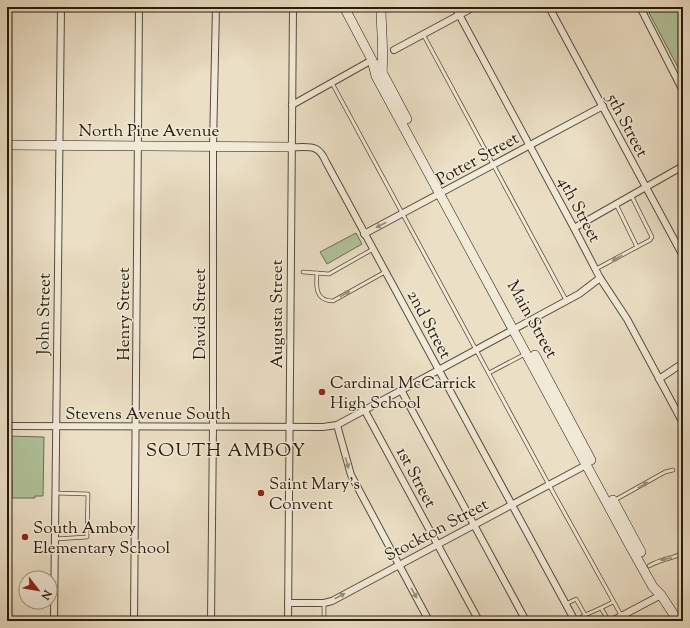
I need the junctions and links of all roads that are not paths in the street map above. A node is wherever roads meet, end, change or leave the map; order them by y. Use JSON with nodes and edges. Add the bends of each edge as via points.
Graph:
{"nodes":[{"id":1,"x":60,"y":7,"type":"edge"},
{"id":2,"x":139,"y":7,"type":"edge"},
{"id":3,"x":216,"y":7,"type":"edge"},
{"id":4,"x":293,"y":7,"type":"edge"},
{"id":5,"x":344,"y":7,"type":"edge"},
{"id":6,"x":381,"y":7,"type":"edge"},
{"id":7,"x":455,"y":7,"type":"edge"},
{"id":8,"x":474,"y":7,"type":"edge"},
{"id":9,"x":549,"y":7,"type":"edge"},
{"id":10,"x":640,"y":7,"type":"edge"},
{"id":11,"x":459,"y":15,"type":"junction"},
{"id":12,"x":423,"y":34,"type":"junction"},
{"id":13,"x":382,"y":47,"type":"junction"},
{"id":14,"x":394,"y":50,"type":"dead end"},
{"id":15,"x":372,"y":60,"type":"junction"},
{"id":16,"x":382,"y":72,"type":"junction"},
{"id":17,"x":332,"y":83,"type":"junction"},
{"id":18,"x":683,"y":91,"type":"edge"},
{"id":19,"x":292,"y":106,"type":"junction"},
{"id":20,"x":603,"y":106,"type":"junction"},
{"id":21,"x":7,"y":145,"type":"edge"},
{"id":22,"x":529,"y":145,"type":"junction"},
{"id":23,"x":59,"y":146,"type":"junction"},
{"id":24,"x":138,"y":146,"type":"junction"},
{"id":25,"x":213,"y":146,"type":"junction"},
{"id":26,"x":292,"y":147,"type":"junction"},
{"id":27,"x":493,"y":165,"type":"junction"},
{"id":28,"x":683,"y":166,"type":"edge"},
{"id":29,"x":646,"y":187,"type":"junction"},
{"id":30,"x":443,"y":192,"type":"junction"},
{"id":31,"x":631,"y":195,"type":"junction"},
{"id":32,"x":616,"y":204,"type":"junction"},
{"id":33,"x":403,"y":214,"type":"junction"},
{"id":34,"x":574,"y":228,"type":"junction"},
{"id":35,"x":364,"y":234,"type":"junction"},
{"id":36,"x":637,"y":246,"type":"junction"},
{"id":37,"x":373,"y":249,"type":"junction"},
{"id":38,"x":683,"y":256,"type":"edge"},
{"id":39,"x":596,"y":269,"type":"junction"},
{"id":40,"x":303,"y":272,"type":"dead end"},
{"id":41,"x":386,"y":272,"type":"junction"},
{"id":42,"x":317,"y":273,"type":"junction"},
{"id":43,"x":600,"y":278,"type":"junction"},
{"id":44,"x":566,"y":300,"type":"junction"},
{"id":45,"x":516,"y":327,"type":"junction"},
{"id":46,"x":476,"y":349,"type":"junction"},
{"id":47,"x":526,"y":353,"type":"junction"},
{"id":48,"x":683,"y":363,"type":"edge"},
{"id":49,"x":438,"y":370,"type":"junction"},
{"id":50,"x":489,"y":373,"type":"junction"},
{"id":51,"x":659,"y":379,"type":"junction"},
{"id":52,"x":401,"y":390,"type":"junction"},
{"id":53,"x":364,"y":409,"type":"junction"},
{"id":54,"x":683,"y":423,"type":"edge"},
{"id":55,"x":337,"y":425,"type":"junction"},
{"id":56,"x":7,"y":426,"type":"edge"},
{"id":57,"x":136,"y":426,"type":"junction"},
{"id":58,"x":213,"y":426,"type":"junction"},
{"id":59,"x":55,"y":427,"type":"junction"},
{"id":60,"x":290,"y":427,"type":"junction"},
{"id":61,"x":589,"y":463,"type":"junction"},
{"id":62,"x":673,"y":470,"type":"dead end"},
{"id":63,"x":549,"y":485,"type":"junction"},
{"id":64,"x":55,"y":493,"type":"junction"},
{"id":65,"x":613,"y":501,"type":"junction"},
{"id":66,"x":512,"y":505,"type":"junction"},
{"id":67,"x":473,"y":525,"type":"junction"},
{"id":68,"x":54,"y":539,"type":"junction"},
{"id":69,"x":437,"y":544,"type":"junction"},
{"id":70,"x":683,"y":553,"type":"edge"},
{"id":71,"x":398,"y":565,"type":"junction"},
{"id":72,"x":649,"y":566,"type":"junction"},
{"id":73,"x":661,"y":595,"type":"junction"},
{"id":74,"x":613,"y":602,"type":"junction"},
{"id":75,"x":324,"y":603,"type":"junction"},
{"id":76,"x":288,"y":604,"type":"junction"},
{"id":77,"x":566,"y":604,"type":"junction"},
{"id":78,"x":601,"y":608,"type":"junction"},
{"id":79,"x":585,"y":615,"type":"junction"},
{"id":80,"x":622,"y":616,"type":"junction"},
{"id":81,"x":54,"y":621,"type":"edge"},
{"id":82,"x":134,"y":621,"type":"edge"},
{"id":83,"x":211,"y":621,"type":"edge"},
{"id":84,"x":288,"y":621,"type":"edge"},
{"id":85,"x":324,"y":621,"type":"edge"},
{"id":86,"x":429,"y":621,"type":"edge"},
{"id":87,"x":479,"y":621,"type":"edge"},
{"id":88,"x":526,"y":621,"type":"edge"},
{"id":89,"x":575,"y":621,"type":"edge"},
{"id":90,"x":609,"y":621,"type":"edge"},
{"id":91,"x":612,"y":621,"type":"edge"},
{"id":92,"x":678,"y":621,"type":"edge"}],
"edges":[{"from":1,"to":23,"type":"street","name":"John Street"},
{"from":2,"to":24,"type":"street","name":"Henry Street"},
{"from":3,"to":25,"type":"street","name":"David Street"},
{"from":4,"to":19,"type":"street","name":"Augusta Street"},
{"from":5,"to":15,"type":"main road","name":"Main Street"},
{"from":6,"to":13,"type":"main road"},
{"from":7,"to":11,"type":"street","name":"4th Street"},
{"from":8,"to":11,"type":"street"},
{"from":9,"to":20,"type":"street","name":"5th Street"},
{"from":10,"to":18,"type":"street"},
{"from":11,"to":12,"type":"street"},
{"from":11,"to":22,"type":"street","name":"4th Street"},
{"from":12,"to":14,"type":"street"},
{"from":12,"to":27,"type":"lane"},
{"from":13,"to":15,"type":"main road"},
{"from":13,"to":16,"type":"main road"},
{"from":15,"to":16,"type":"main road","name":"Main Street"},
{"from":15,"to":17,"type":"street"},
{"from":15,"to":30,"type":"main road","name":"Main Street","via":[[376,76]]},
{"from":16,"to":30,"type":"main road","name":"Main Street"},
{"from":17,"to":19,"type":"street"},
{"from":17,"to":33,"type":"lane"},
{"from":19,"to":26,"type":"street","name":"Augusta Street"},
{"from":20,"to":22,"type":"street","name":"Potter Street"},
{"from":20,"to":29,"type":"street","name":"5th Street"},
{"from":21,"to":23,"type":"main road","name":"North Pine Avenue"},
{"from":22,"to":27,"type":"street","name":"Potter Street"},
{"from":22,"to":34,"type":"street","name":"4th Street"},
{"from":23,"to":24,"type":"main road","name":"North Pine Avenue"},
{"from":23,"to":59,"type":"street","name":"John Street"},
{"from":24,"to":25,"type":"main road","name":"North Pine Avenue"},
{"from":24,"to":57,"type":"street","name":"Henry Street"},
{"from":25,"to":26,"type":"main road","name":"North Pine Avenue"},
{"from":25,"to":58,"type":"street","name":"David Street"},
{"from":26,"to":35,"type":"street","name":"2nd Street","via":[[316,148],[322,153]]},
{"from":26,"to":60,"type":"street","name":"Augusta Street"},
{"from":27,"to":30,"type":"street","name":"Potter Street"},
{"from":27,"to":44,"type":"lane"},
{"from":28,"to":29,"type":"street"},
{"from":29,"to":31,"type":"street"},
{"from":29,"to":38,"type":"street","name":"5th Street"},
{"from":30,"to":33,"type":"street","name":"Potter Street"},
{"from":30,"to":45,"type":"main road","name":"Main Street"},
{"from":31,"to":32,"type":"street"},
{"from":31,"to":36,"type":"lane","via":[[652,237]]},
{"from":32,"to":34,"type":"street"},
{"from":32,"to":36,"type":"lane"},
{"from":33,"to":35,"type":"street","name":"Potter Street","one_way":true},
{"from":33,"to":46,"type":"lane"},
{"from":34,"to":39,"type":"street","name":"4th Street"},
{"from":35,"to":37,"type":"street","name":"2nd Street"},
{"from":36,"to":39,"type":"lane","one_way":true},
{"from":37,"to":41,"type":"street","name":"2nd Street"},
{"from":37,"to":42,"type":"lane","via":[[329,274]]},
{"from":39,"to":43,"type":"street","name":"4th Street"},
{"from":40,"to":42,"type":"lane"},
{"from":42,"to":41,"type":"lane","one_way":true,"via":[[316,286],[320,296],[327,301],[333,301]]},
{"from":41,"to":49,"type":"street","name":"2nd Street"},
{"from":43,"to":44,"type":"street"},
{"from":43,"to":51,"type":"street","name":"4th Street","via":[[627,319]]},
{"from":44,"to":45,"type":"street"},
{"from":45,"to":46,"type":"street"},
{"from":45,"to":47,"type":"main road","name":"Main Street"},
{"from":45,"to":61,"type":"main road","name":"Main Street"},
{"from":46,"to":49,"type":"street"},
{"from":46,"to":50,"type":"lane"},
{"from":47,"to":50,"type":"lane"},
{"from":47,"to":61,"type":"main road","name":"Main Street"},
{"from":48,"to":51,"type":"street"},
{"from":49,"to":52,"type":"street"},
{"from":49,"to":66,"type":"street","name":"2nd Street"},
{"from":50,"to":63,"type":"lane"},
{"from":51,"to":54,"type":"street","name":"4th Street"},
{"from":52,"to":53,"type":"street"},
{"from":52,"to":67,"type":"street"},
{"from":53,"to":55,"type":"street"},
{"from":53,"to":69,"type":"street","name":"1st Street"},
{"from":55,"to":60,"type":"street","name":"Stevens Avenue South"},
{"from":55,"to":71,"type":"street","one_way":true,"via":[[351,475]]},
{"from":56,"to":59,"type":"street","name":"Stevens Avenue South"},
{"from":57,"to":58,"type":"street","name":"Stevens Avenue South"},
{"from":57,"to":59,"type":"street","name":"Stevens Avenue South"},
{"from":57,"to":82,"type":"street","name":"Henry Street"},
{"from":58,"to":60,"type":"street","name":"Stevens Avenue South"},
{"from":58,"to":83,"type":"street","name":"David Street"},
{"from":59,"to":64,"type":"street","name":"John Street"},
{"from":60,"to":76,"type":"street","name":"Augusta Street"},
{"from":61,"to":63,"type":"street","name":"Stockton Street"},
{"from":61,"to":65,"type":"main road","name":"Main Street"},
{"from":61,"to":73,"type":"main road","name":"Main Street","via":[[653,587]]},
{"from":65,"to":62,"type":"lane","one_way":true},
{"from":63,"to":66,"type":"street","name":"Stockton Street"},
{"from":63,"to":74,"type":"lane"},
{"from":64,"to":68,"type":"street","name":"John Street"},
{"from":64,"to":68,"type":"lane","via":[[88,494],[88,501],[87,537]]},
{"from":65,"to":72,"type":"main road","name":"Main Street"},
{"from":66,"to":67,"type":"street","name":"Stockton Street"},
{"from":66,"to":77,"type":"street","name":"2nd Street"},
{"from":67,"to":69,"type":"street","name":"Stockton Street"},
{"from":67,"to":88,"type":"street"},
{"from":68,"to":81,"type":"street","name":"John Street"},
{"from":69,"to":71,"type":"street","name":"Stockton Street"},
{"from":69,"to":87,"type":"street","name":"1st Street"},
{"from":70,"to":72,"type":"lane","one_way":true},
{"from":75,"to":71,"type":"street","name":"Stockton Street","one_way":true},
{"from":71,"to":86,"type":"street","one_way":true},
{"from":72,"to":73,"type":"main road","name":"Main Street","via":[[659,583]]},
{"from":73,"to":80,"type":"street"},
{"from":73,"to":92,"type":"main road","name":"Main Street"},
{"from":74,"to":78,"type":"lane"},
{"from":74,"to":80,"type":"lane"},
{"from":75,"to":76,"type":"street","name":"Stockton Street"},
{"from":75,"to":85,"type":"lane"},
{"from":76,"to":84,"type":"street","name":"Augusta Street"},
{"from":77,"to":79,"type":"lane","via":[[576,599]]},
{"from":77,"to":89,"type":"street","name":"2nd Street"},
{"from":78,"to":79,"type":"lane"},
{"from":78,"to":90,"type":"lane"},
{"from":79,"to":89,"type":"lane"},
{"from":80,"to":91,"type":"street"}]}
